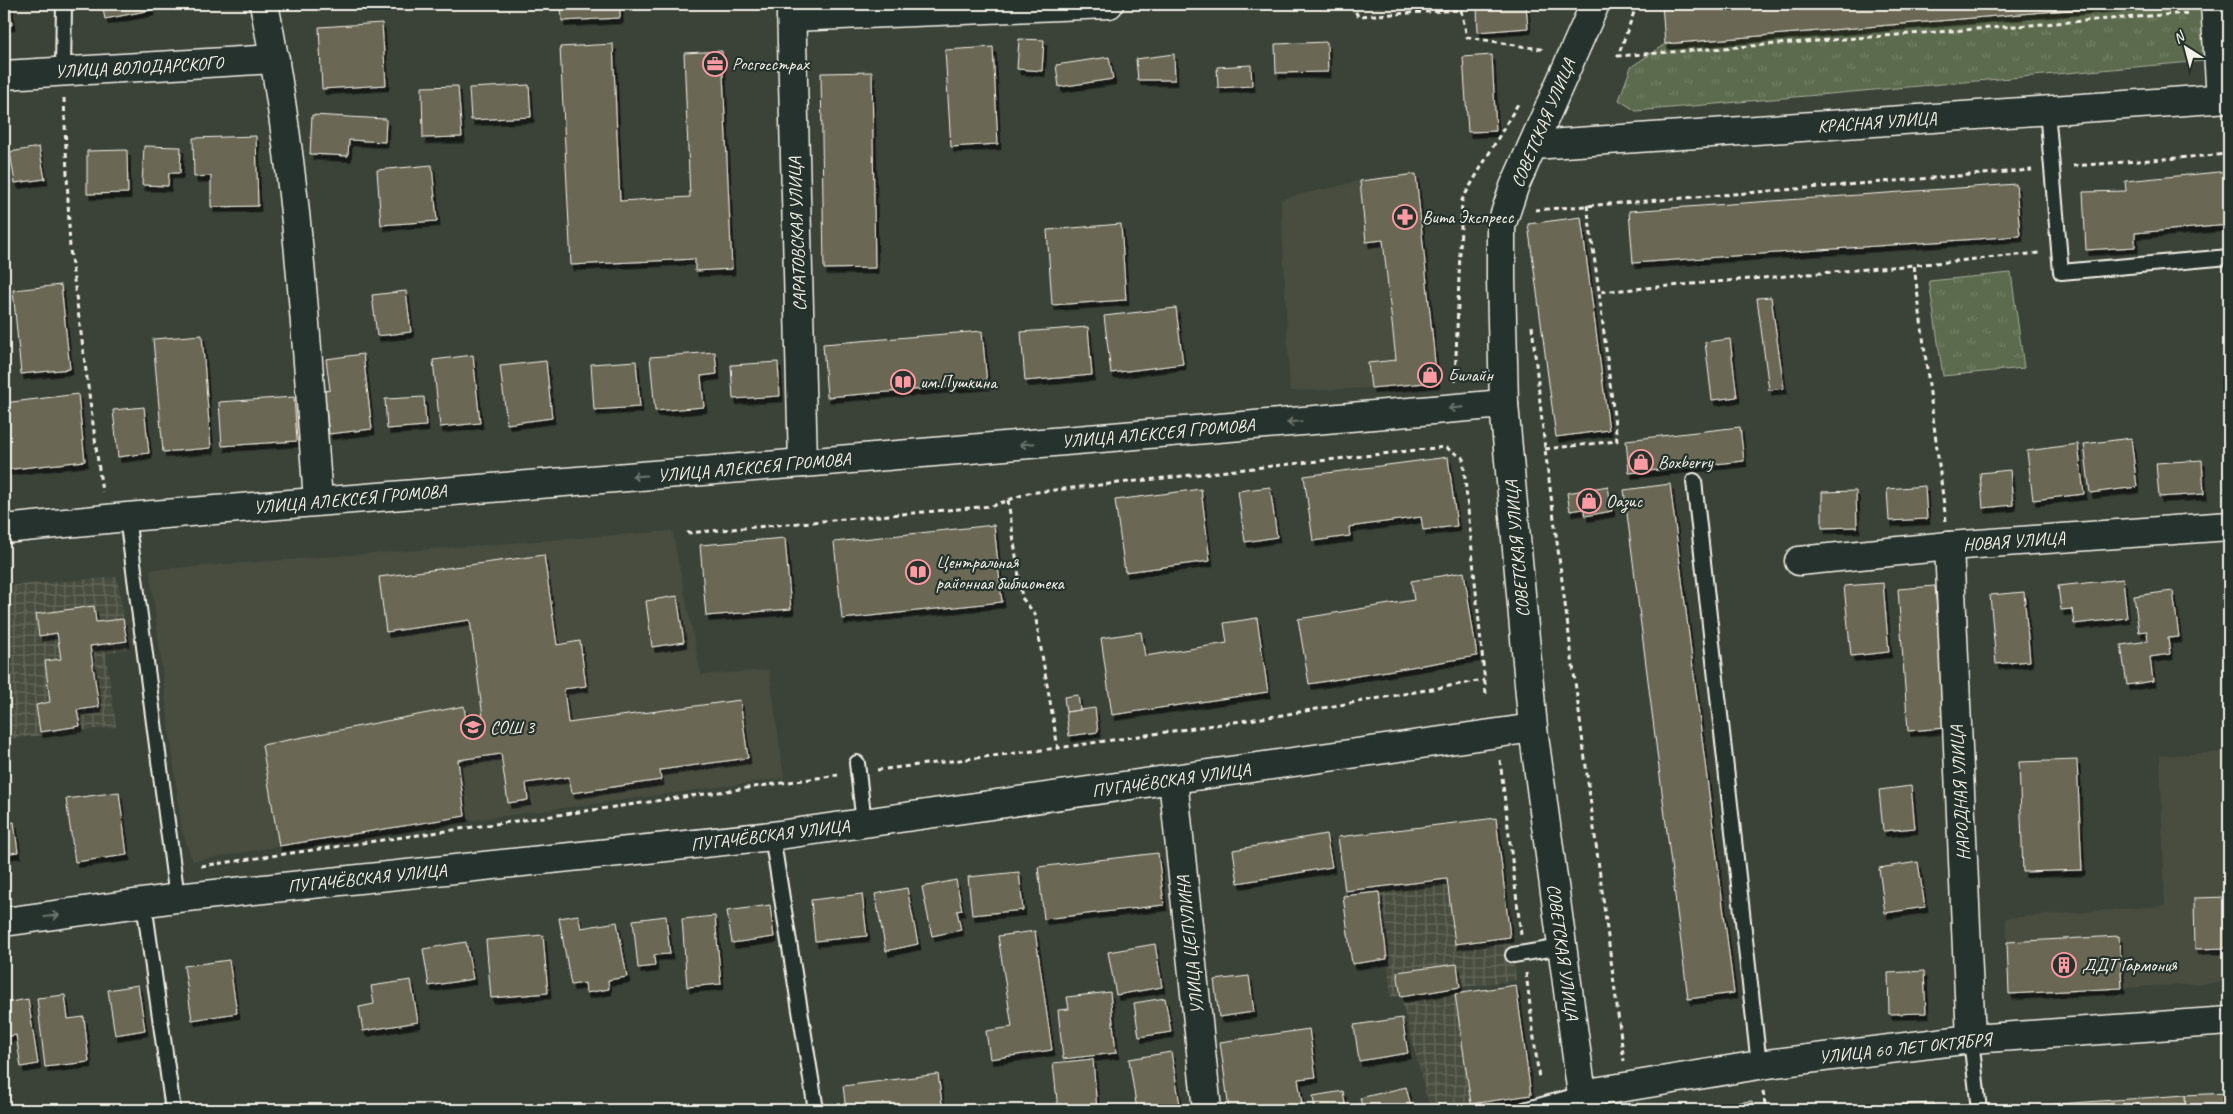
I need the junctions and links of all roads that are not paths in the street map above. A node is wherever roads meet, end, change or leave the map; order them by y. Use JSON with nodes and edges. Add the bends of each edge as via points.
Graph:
{"nodes":[{"id":1,"x":64,"y":4,"type":"edge"},
{"id":2,"x":264,"y":4,"type":"edge"},
{"id":3,"x":1109,"y":4,"type":"edge"},
{"id":4,"x":1595,"y":4,"type":"edge"},
{"id":5,"x":2215,"y":8,"type":"edge"},
{"id":6,"x":791,"y":10,"type":"edge"},
{"id":7,"x":275,"y":59,"type":"junction"},
{"id":8,"x":63,"y":70,"type":"junction"},
{"id":9,"x":4,"y":75,"type":"edge"},
{"id":10,"x":2225,"y":98,"type":"edge"},
{"id":11,"x":2047,"y":110,"type":"junction"},
{"id":12,"x":1532,"y":145,"type":"junction"},
{"id":13,"x":2229,"y":257,"type":"edge"},
{"id":14,"x":1504,"y":404,"type":"junction"},
{"id":15,"x":803,"y":463,"type":"junction"},
{"id":16,"x":1694,"y":481,"type":"dead end"},
{"id":17,"x":318,"y":501,"type":"junction"},
{"id":18,"x":116,"y":518,"type":"junction"},
{"id":19,"x":2229,"y":526,"type":"edge"},
{"id":20,"x":4,"y":529,"type":"edge"},
{"id":21,"x":1949,"y":546,"type":"junction"},
{"id":22,"x":1799,"y":561,"type":"dead end"},
{"id":23,"x":1533,"y":728,"type":"junction"},
{"id":24,"x":857,"y":763,"type":"dead end"},
{"id":25,"x":1174,"y":780,"type":"junction"},
{"id":26,"x":864,"y":823,"type":"junction"},
{"id":27,"x":772,"y":836,"type":"junction"},
{"id":28,"x":177,"y":898,"type":"junction"},
{"id":29,"x":144,"y":903,"type":"junction"},
{"id":30,"x":4,"y":922,"type":"edge"},
{"id":31,"x":1562,"y":947,"type":"junction"},
{"id":32,"x":1518,"y":955,"type":"road end"},
{"id":33,"x":2229,"y":1021,"type":"edge"},
{"id":34,"x":1971,"y":1040,"type":"junction"},
{"id":35,"x":1759,"y":1065,"type":"junction"},
{"id":36,"x":1583,"y":1102,"type":"edge"},
{"id":37,"x":173,"y":1110,"type":"edge"},
{"id":38,"x":816,"y":1110,"type":"edge"},
{"id":39,"x":1207,"y":1110,"type":"edge"},
{"id":40,"x":1524,"y":1110,"type":"edge"},
{"id":41,"x":1979,"y":1110,"type":"edge"}],
"edges":[{"from":1,"to":8,"type":"lane"},
{"from":2,"to":7,"type":"street"},
{"from":3,"to":6,"type":"street"},
{"from":4,"to":12,"type":"street","name":"СОВЕТСКАЯ УЛИЦА"},
{"from":5,"to":10,"type":"street","name":"КРАСНАЯ УЛИЦА"},
{"from":6,"to":15,"type":"street","name":"САРАТОВСКАЯ УЛИЦА"},
{"from":7,"to":8,"type":"street","name":"УЛИЦА ВОЛОДАРСКОГО"},
{"from":7,"to":17,"type":"street","via":[[298,232]]},
{"from":8,"to":9,"type":"street","name":"УЛИЦА ВОЛОДАРСКОГО"},
{"from":10,"to":11,"type":"street","name":"КРАСНАЯ УЛИЦА"},
{"from":11,"to":12,"type":"street","name":"КРАСНАЯ УЛИЦА"},
{"from":11,"to":13,"type":"lane","via":[[2061,272]]},
{"from":12,"to":14,"type":"street","name":"СОВЕТСКАЯ УЛИЦА","via":[[1501,226]]},
{"from":14,"to":15,"type":"street","name":"УЛИЦА АЛЕКСЕЯ ГРОМОВА","one_way":true},
{"from":14,"to":23,"type":"street","name":"СОВЕТСКАЯ УЛИЦА"},
{"from":15,"to":17,"type":"street","name":"УЛИЦА АЛЕКСЕЯ ГРОМОВА","one_way":true},
{"from":16,"to":35,"type":"lane"},
{"from":17,"to":18,"type":"street","name":"УЛИЦА АЛЕКСЕЯ ГРОМОВА"},
{"from":18,"to":20,"type":"street","name":"УЛИЦА АЛЕКСЕЯ ГРОМОВА"},
{"from":18,"to":28,"type":"lane"},
{"from":19,"to":21,"type":"street","name":"НОВАЯ УЛИЦА"},
{"from":21,"to":22,"type":"street","name":"НОВАЯ УЛИЦА"},
{"from":21,"to":34,"type":"street","name":"НАРОДНАЯ УЛИЦА"},
{"from":23,"to":25,"type":"street","name":"ПУГАЧЁВСКАЯ УЛИЦА"},
{"from":23,"to":31,"type":"street","name":"СОВЕТСКАЯ УЛИЦА"},
{"from":24,"to":26,"type":"lane"},
{"from":25,"to":26,"type":"street","name":"ПУГАЧЁВСКАЯ УЛИЦА"},
{"from":25,"to":39,"type":"street","name":"УЛИЦА ЦЕПУЛИНА"},
{"from":26,"to":27,"type":"street","name":"ПУГАЧЁВСКАЯ УЛИЦА"},
{"from":27,"to":28,"type":"street","name":"ПУГАЧЁВСКАЯ УЛИЦА"},
{"from":27,"to":38,"type":"lane"},
{"from":28,"to":29,"type":"street","name":"ПУГАЧЁВСКАЯ УЛИЦА"},
{"from":30,"to":29,"type":"street","name":"ПУГАЧЁВСКАЯ УЛИЦА","one_way":true},
{"from":29,"to":37,"type":"lane"},
{"from":31,"to":32,"type":"lane"},
{"from":31,"to":36,"type":"street","name":"СОВЕТСКАЯ УЛИЦА"},
{"from":33,"to":34,"type":"street","name":"УЛИЦА 60 ЛЕТ ОКТЯБРЯ"},
{"from":34,"to":35,"type":"street","name":"УЛИЦА 60 ЛЕТ ОКТЯБРЯ"},
{"from":34,"to":41,"type":"lane"},
{"from":35,"to":36,"type":"street","name":"УЛИЦА 60 ЛЕТ ОКТЯБРЯ"},
{"from":36,"to":40,"type":"lane"}]}
